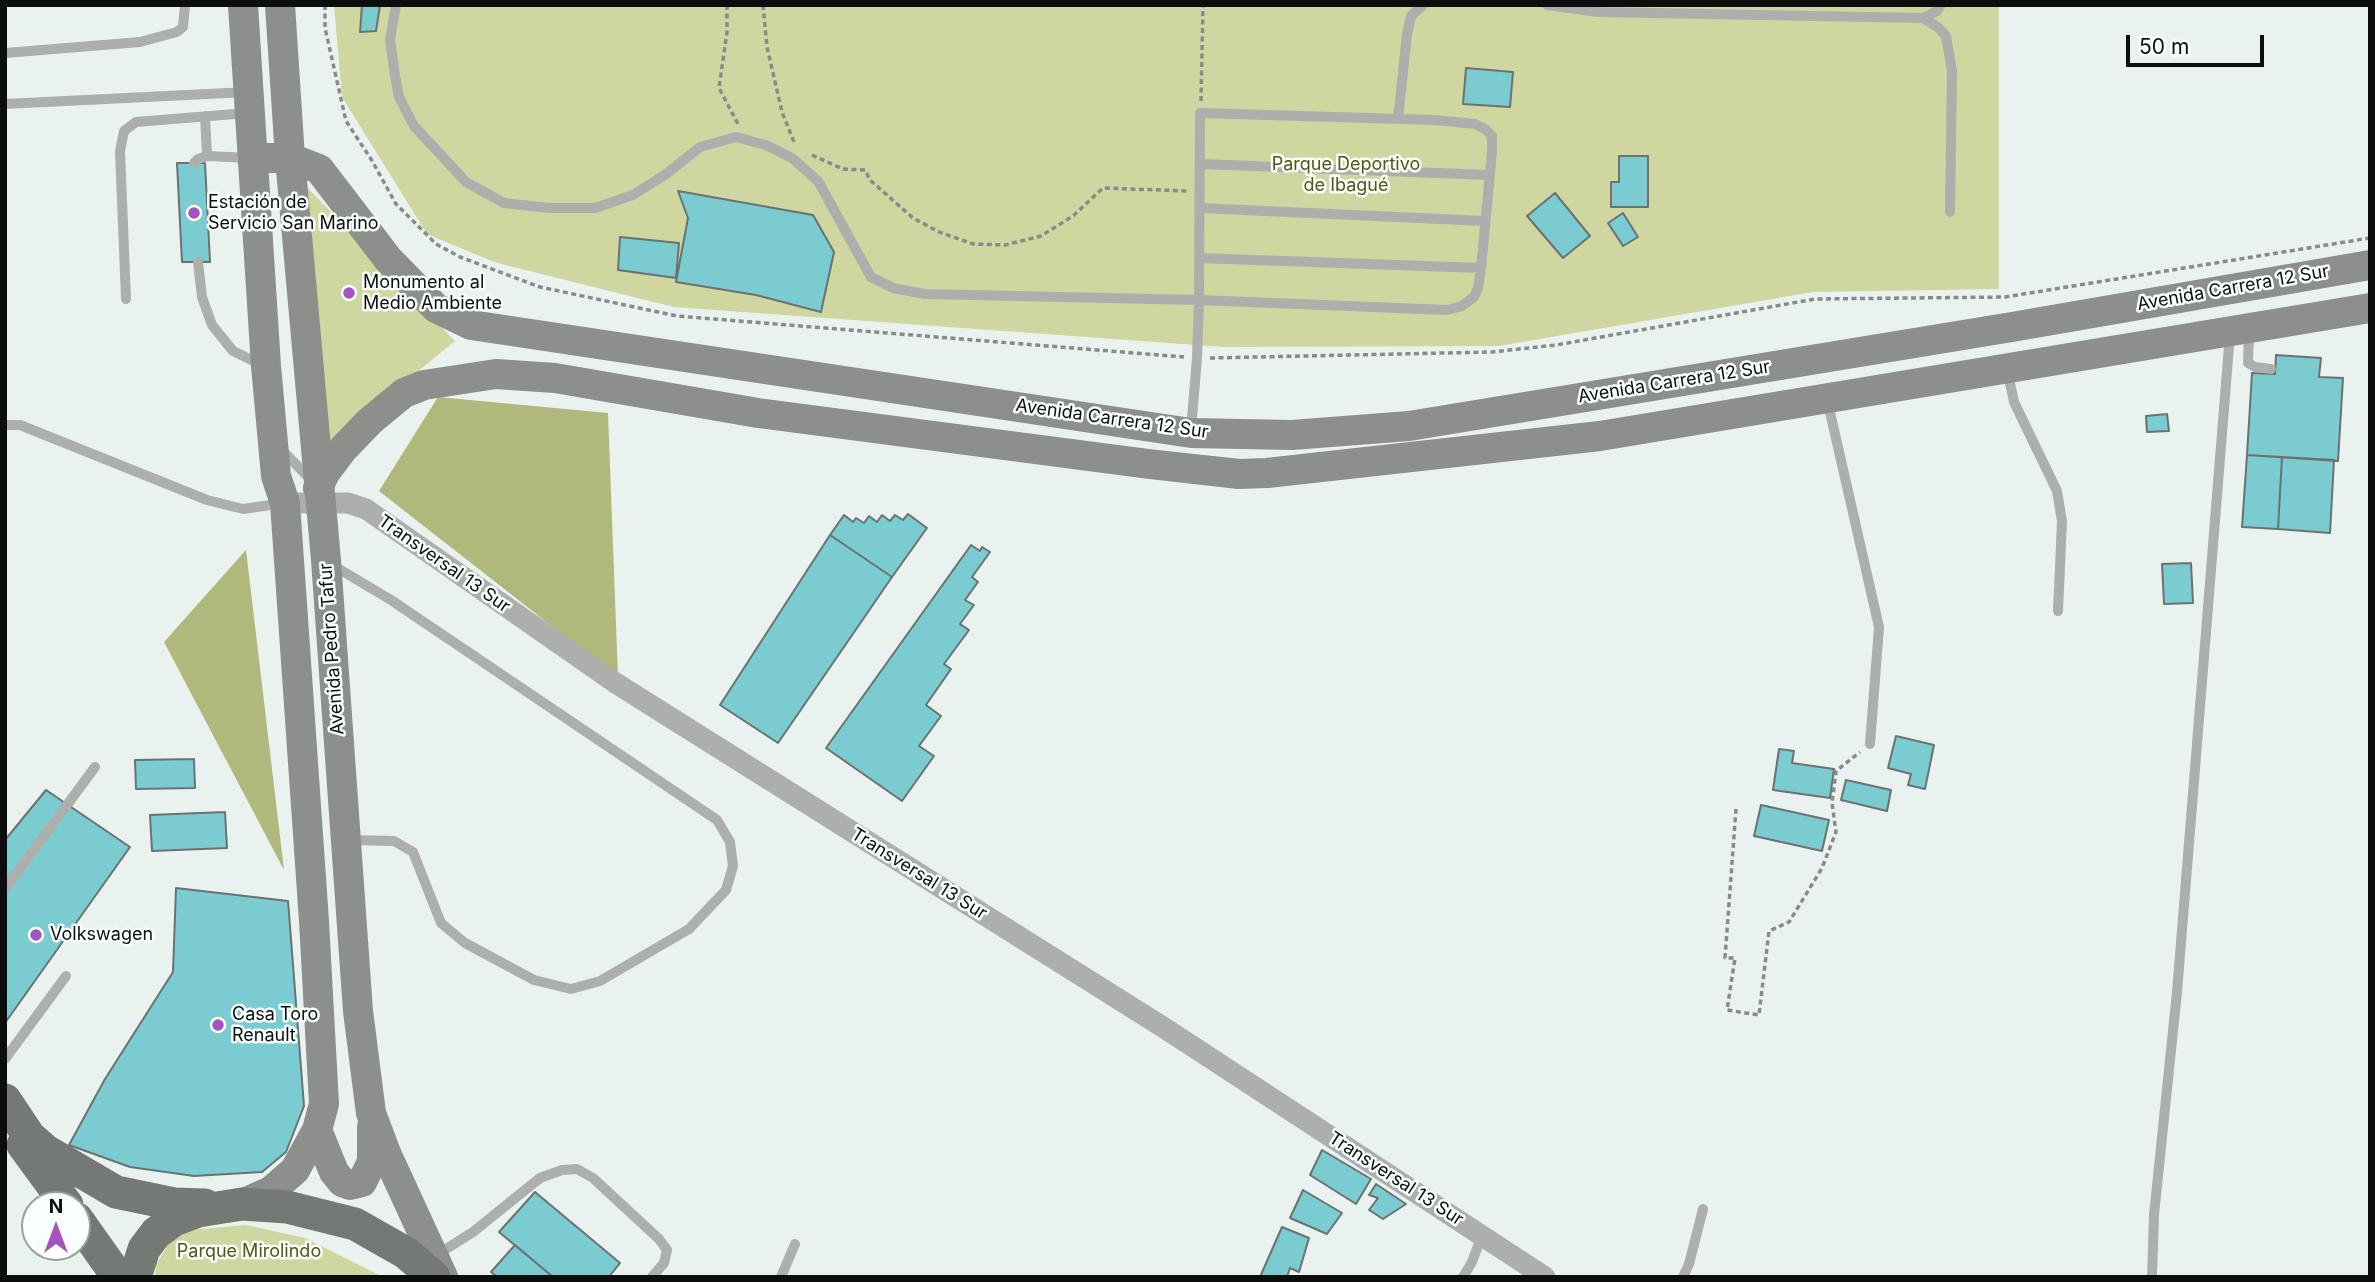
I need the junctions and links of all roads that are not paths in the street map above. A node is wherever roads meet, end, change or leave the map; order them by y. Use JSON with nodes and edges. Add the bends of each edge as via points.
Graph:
{"nodes":[{"id":1,"x":185,"y":5,"type":"edge"},
{"id":2,"x":243,"y":5,"type":"edge"},
{"id":3,"x":280,"y":5,"type":"edge"},
{"id":4,"x":396,"y":5,"type":"edge"},
{"id":5,"x":1423,"y":5,"type":"edge"},
{"id":6,"x":1547,"y":5,"type":"edge"},
{"id":7,"x":1941,"y":5,"type":"edge"},
{"id":8,"x":1923,"y":18,"type":"junction"},
{"id":9,"x":5,"y":53,"type":"edge"},
{"id":10,"x":249,"y":103,"type":"junction"},
{"id":11,"x":5,"y":104,"type":"edge"},
{"id":12,"x":205,"y":116,"type":"junction"},
{"id":13,"x":1398,"y":119,"type":"junction"},
{"id":14,"x":207,"y":156,"type":"junction"},
{"id":15,"x":253,"y":158,"type":"junction"},
{"id":16,"x":289,"y":158,"type":"junction"},
{"id":17,"x":194,"y":163,"type":"dead end"},
{"id":18,"x":1201,"y":164,"type":"junction"},
{"id":19,"x":1489,"y":175,"type":"junction"},
{"id":20,"x":1200,"y":208,"type":"junction"},
{"id":21,"x":1950,"y":212,"type":"dead end"},
{"id":22,"x":1485,"y":221,"type":"junction"},
{"id":23,"x":1199,"y":258,"type":"junction"},
{"id":24,"x":198,"y":262,"type":"dead end"},
{"id":25,"x":2370,"y":264,"type":"edge"},
{"id":26,"x":1481,"y":268,"type":"junction"},
{"id":27,"x":127,"y":299,"type":"dead end"},
{"id":28,"x":1199,"y":300,"type":"junction"},
{"id":29,"x":2370,"y":308,"type":"edge"},
{"id":30,"x":2240,"y":330,"type":"junction"},
{"id":31,"x":266,"y":366,"type":"junction"},
{"id":32,"x":2007,"y":368,"type":"junction"},
{"id":33,"x":2271,"y":369,"type":"dead end"},
{"id":34,"x":1827,"y":399,"type":"junction"},
{"id":35,"x":5,"y":425,"type":"edge"},
{"id":36,"x":1191,"y":433,"type":"junction"},
{"id":37,"x":273,"y":440,"type":"junction"},
{"id":38,"x":318,"y":495,"type":"junction"},
{"id":39,"x":285,"y":503,"type":"junction"},
{"id":40,"x":326,"y":560,"type":"junction"},
{"id":41,"x":2057,"y":611,"type":"dead end"},
{"id":42,"x":1870,"y":744,"type":"road end"},
{"id":43,"x":95,"y":767,"type":"dead end"},
{"id":44,"x":345,"y":840,"type":"junction"},
{"id":45,"x":5,"y":889,"type":"edge"},
{"id":46,"x":66,"y":976,"type":"dead end"},
{"id":47,"x":5,"y":1059,"type":"edge"},
{"id":48,"x":5,"y":1100,"type":"edge"},
{"id":49,"x":371,"y":1113,"type":"junction"},
{"id":50,"x":5,"y":1120,"type":"edge"},
{"id":51,"x":317,"y":1130,"type":"junction"},
{"id":52,"x":57,"y":1191,"type":"edge"},
{"id":53,"x":235,"y":1205,"type":"junction"},
{"id":54,"x":1703,"y":1209,"type":"dead end"},
{"id":55,"x":1482,"y":1235,"type":"junction"},
{"id":56,"x":91,"y":1239,"type":"edge"},
{"id":57,"x":795,"y":1244,"type":"dead end"},
{"id":58,"x":437,"y":1270,"type":"edge"},
{"id":59,"x":118,"y":1277,"type":"edge"},
{"id":60,"x":135,"y":1277,"type":"edge"},
{"id":61,"x":652,"y":1277,"type":"edge"},
{"id":62,"x":781,"y":1277,"type":"edge"},
{"id":63,"x":1463,"y":1277,"type":"edge"},
{"id":64,"x":1545,"y":1277,"type":"edge"},
{"id":65,"x":1683,"y":1277,"type":"edge"},
{"id":66,"x":2152,"y":1277,"type":"edge"}],
"edges":[{"from":1,"to":9,"type":"lane","via":[[183,27],[177,32],[140,42]]},
{"from":2,"to":10,"type":"street","name":"Avenida Pedro Tafur"},
{"from":3,"to":16,"type":"street","name":"Avenida Pedro Tafur"},
{"from":4,"to":28,"type":"lane","via":[[390,40],[395,76],[399,97],[414,126],[466,182],[504,204],[595,208],[633,195],[700,147],[736,137],[792,158],[818,181],[871,277],[893,288],[925,294]]},
{"from":5,"to":13,"type":"lane","via":[[1411,16],[1407,34]]},
{"from":6,"to":8,"type":"lane","via":[[1598,12]]},
{"from":7,"to":8,"type":"lane"},
{"from":8,"to":21,"type":"lane","via":[[1946,36],[1952,71]]},
{"from":10,"to":11,"type":"lane"},
{"from":10,"to":12,"type":"lane"},
{"from":10,"to":15,"type":"street","name":"Avenida Pedro Tafur"},
{"from":12,"to":14,"type":"lane"},
{"from":12,"to":27,"type":"lane","via":[[136,122],[124,131],[120,151]]},
{"from":13,"to":18,"type":"lane","via":[[1200,113]]},
{"from":13,"to":19,"type":"lane","via":[[1475,124],[1485,129],[1492,136]]},
{"from":14,"to":15,"type":"lane"},
{"from":14,"to":17,"type":"lane"},
{"from":15,"to":16,"type":"street","name":"Avenida Carrera 12 Sur"},
{"from":15,"to":31,"type":"street","name":"Avenida Pedro Tafur"},
{"from":16,"to":36,"type":"street","name":"Avenida Carrera 12 Sur","via":[[319,169],[388,259],[436,308],[471,325]]},
{"from":16,"to":38,"type":"street","name":"Avenida Pedro Tafur"},
{"from":18,"to":19,"type":"lane"},
{"from":18,"to":20,"type":"lane"},
{"from":19,"to":22,"type":"lane"},
{"from":20,"to":22,"type":"lane"},
{"from":20,"to":23,"type":"lane"},
{"from":22,"to":26,"type":"lane"},
{"from":23,"to":26,"type":"lane"},
{"from":23,"to":28,"type":"lane"},
{"from":24,"to":31,"type":"lane","via":[[202,297],[212,325],[233,351]]},
{"from":25,"to":36,"type":"street","name":"Avenida Carrera 12 Sur","via":[[1409,426],[1292,435]]},
{"from":26,"to":28,"type":"lane","via":[[1474,297],[1447,310]]},
{"from":28,"to":36,"type":"lane"},
{"from":29,"to":30,"type":"street"},
{"from":30,"to":32,"type":"street"},
{"from":30,"to":33,"type":"lane","via":[[2248,363]]},
{"from":30,"to":66,"type":"lane","via":[[2154,1215]]},
{"from":31,"to":37,"type":"street","name":"Avenida Pedro Tafur"},
{"from":32,"to":34,"type":"street"},
{"from":32,"to":41,"type":"lane","via":[[2014,402],[2057,491],[2062,521]]},
{"from":34,"to":38,"type":"street","via":[[1600,436],[1239,474],[758,413],[555,378],[496,374],[424,384],[404,393],[342,449],[325,473]]},
{"from":34,"to":42,"type":"lane","via":[[1879,627]]},
{"from":35,"to":39,"type":"lane","via":[[19,425],[219,503],[243,509]]},
{"from":37,"to":38,"type":"lane"},
{"from":37,"to":39,"type":"street","name":"Avenida Pedro Tafur","via":[[276,475]]},
{"from":38,"to":39,"type":"street","name":"Transversal 13 Sur"},
{"from":38,"to":40,"type":"street","name":"Avenida Pedro Tafur"},
{"from":38,"to":55,"type":"street","name":"Transversal 13 Sur","via":[[366,509],[614,682],[1166,1029]]},
{"from":39,"to":51,"type":"street","name":"Avenida Pedro Tafur","via":[[324,1104]]},
{"from":40,"to":44,"type":"street","name":"Avenida Pedro Tafur"},
{"from":40,"to":44,"type":"lane","via":[[717,820],[730,842],[733,866],[726,890],[689,929],[600,982],[571,989],[534,980],[464,943],[441,923],[413,852],[394,841]]},
{"from":43,"to":45,"type":"lane"},
{"from":44,"to":49,"type":"street","name":"Avenida Pedro Tafur"},
{"from":46,"to":47,"type":"lane"},
{"from":48,"to":53,"type":"main road","via":[[29,1136],[46,1151],[116,1192],[174,1204]]},
{"from":49,"to":51,"type":"street","via":[[372,1162],[362,1182],[342,1182],[327,1159]]},
{"from":49,"to":58,"type":"street","name":"Avenida Pedro Tafur"},
{"from":50,"to":52,"type":"main road"},
{"from":51,"to":53,"type":"street","name":"Avenida Pedro Tafur","via":[[295,1170],[271,1191]]},
{"from":53,"to":58,"type":"main road","via":[[287,1207],[355,1224]]},
{"from":53,"to":60,"type":"main road","via":[[174,1220],[144,1249]]},
{"from":54,"to":65,"type":"lane"},
{"from":55,"to":63,"type":"lane"},
{"from":55,"to":64,"type":"street","name":"Transversal 13 Sur"},
{"from":56,"to":59,"type":"main road"},
{"from":57,"to":62,"type":"lane"},
{"from":58,"to":61,"type":"lane","via":[[473,1232],[540,1178],[577,1169],[593,1178],[667,1250],[664,1263]]}]}
